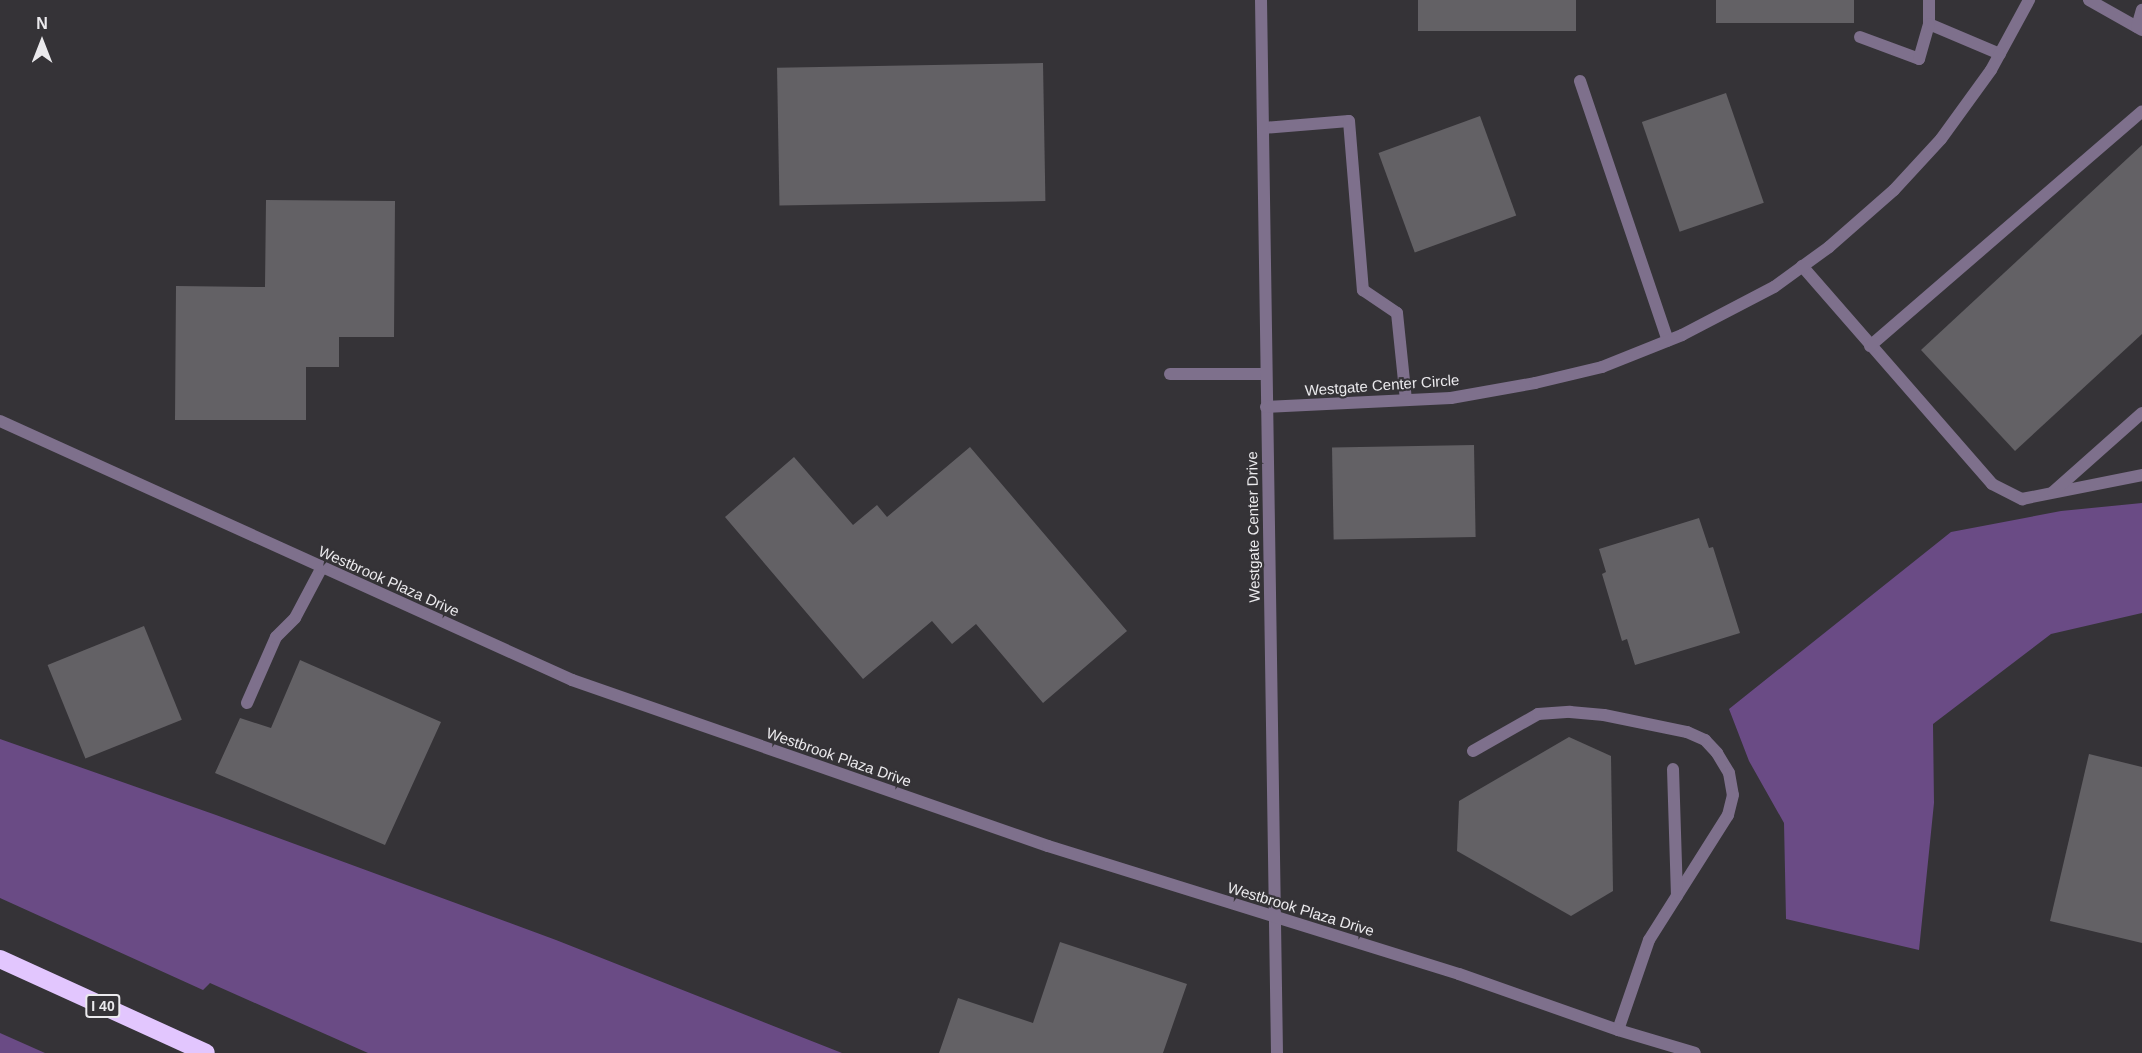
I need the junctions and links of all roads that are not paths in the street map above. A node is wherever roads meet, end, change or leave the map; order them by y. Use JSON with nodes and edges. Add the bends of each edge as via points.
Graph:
{"nodes":[{"id":1,"x":1261,"y":0,"type":"edge"},
{"id":2,"x":1929,"y":0,"type":"edge"},
{"id":3,"x":2029,"y":0,"type":"edge"},
{"id":4,"x":2089,"y":0,"type":"edge"},
{"id":5,"x":2142,"y":10,"type":"edge"},
{"id":6,"x":1929,"y":24,"type":"junction"},
{"id":7,"x":2139,"y":28,"type":"edge"},
{"id":8,"x":1860,"y":37,"type":"dead end"},
{"id":9,"x":2000,"y":54,"type":"junction"},
{"id":10,"x":1580,"y":81,"type":"dead end"},
{"id":11,"x":2142,"y":111,"type":"edge"},
{"id":12,"x":1263,"y":128,"type":"junction"},
{"id":13,"x":1802,"y":267,"type":"junction"},
{"id":14,"x":1668,"y":341,"type":"junction"},
{"id":15,"x":1870,"y":346,"type":"junction"},
{"id":16,"x":1170,"y":374,"type":"dead end"},
{"id":17,"x":1266,"y":374,"type":"junction"},
{"id":18,"x":1406,"y":400,"type":"junction"},
{"id":19,"x":1266,"y":407,"type":"junction"},
{"id":20,"x":2142,"y":413,"type":"edge"},
{"id":21,"x":0,"y":421,"type":"edge"},
{"id":22,"x":2142,"y":475,"type":"edge"},
{"id":23,"x":2052,"y":492,"type":"junction"},
{"id":24,"x":322,"y":567,"type":"junction"},
{"id":25,"x":247,"y":703,"type":"dead end"},
{"id":26,"x":1473,"y":751,"type":"dead end"},
{"id":27,"x":1673,"y":770,"type":"dead end"},
{"id":28,"x":1677,"y":896,"type":"junction"},
{"id":29,"x":1277,"y":916,"type":"junction"},
{"id":30,"x":0,"y":959,"type":"edge"},
{"id":31,"x":1618,"y":1030,"type":"junction"},
{"id":32,"x":206,"y":1053,"type":"edge"},
{"id":33,"x":1277,"y":1053,"type":"edge"},
{"id":34,"x":1695,"y":1053,"type":"edge"}],
"edges":[{"from":1,"to":12,"type":"street","name":"Westgate Center Drive"},
{"from":2,"to":6,"type":"street"},
{"from":3,"to":9,"type":"street","name":"Westgate Center Circle"},
{"from":4,"to":7,"type":"street"},
{"from":5,"to":7,"type":"street"},
{"from":6,"to":8,"type":"street","via":[[1919,59]]},
{"from":6,"to":9,"type":"street"},
{"from":9,"to":13,"type":"street","name":"Westgate Center Circle","via":[[1941,140],[1918,165],[1838,240]]},
{"from":10,"to":14,"type":"street"},
{"from":11,"to":15,"type":"street"},
{"from":12,"to":17,"type":"street","name":"Westgate Center Drive"},
{"from":12,"to":18,"type":"street","via":[[1349,121],[1363,290],[1397,313]]},
{"from":13,"to":14,"type":"street","name":"Westgate Center Circle","via":[[1774,287]]},
{"from":13,"to":15,"type":"street"},
{"from":14,"to":18,"type":"street","name":"Westgate Center Circle","via":[[1602,367],[1535,383],[1450,398]]},
{"from":15,"to":23,"type":"street","via":[[1992,484],[2022,499]]},
{"from":16,"to":17,"type":"street"},
{"from":17,"to":19,"type":"street","name":"Westgate Center Drive"},
{"from":18,"to":19,"type":"street","name":"Westgate Center Circle"},
{"from":19,"to":29,"type":"street","name":"Westgate Center Drive"},
{"from":20,"to":23,"type":"street"},
{"from":21,"to":24,"type":"street","name":"Westbrook Plaza Drive"},
{"from":22,"to":23,"type":"street"},
{"from":24,"to":25,"type":"street","via":[[295,618],[276,637]]},
{"from":24,"to":29,"type":"street","name":"Westbrook Plaza Drive","via":[[572,680],[1048,846]]},
{"from":26,"to":28,"type":"street","via":[[1538,714],[1570,712],[1677,730],[1705,740],[1729,773],[1733,795],[1728,814]]},
{"from":27,"to":28,"type":"street"},
{"from":28,"to":31,"type":"street","via":[[1649,940]]},
{"from":29,"to":31,"type":"street","name":"Westbrook Plaza Drive"},
{"from":29,"to":33,"type":"street","name":"Westgate Center Drive"},
{"from":30,"to":32,"type":"highway","number":"I 40"},
{"from":31,"to":34,"type":"street","name":"Westbrook Plaza Drive"}]}
